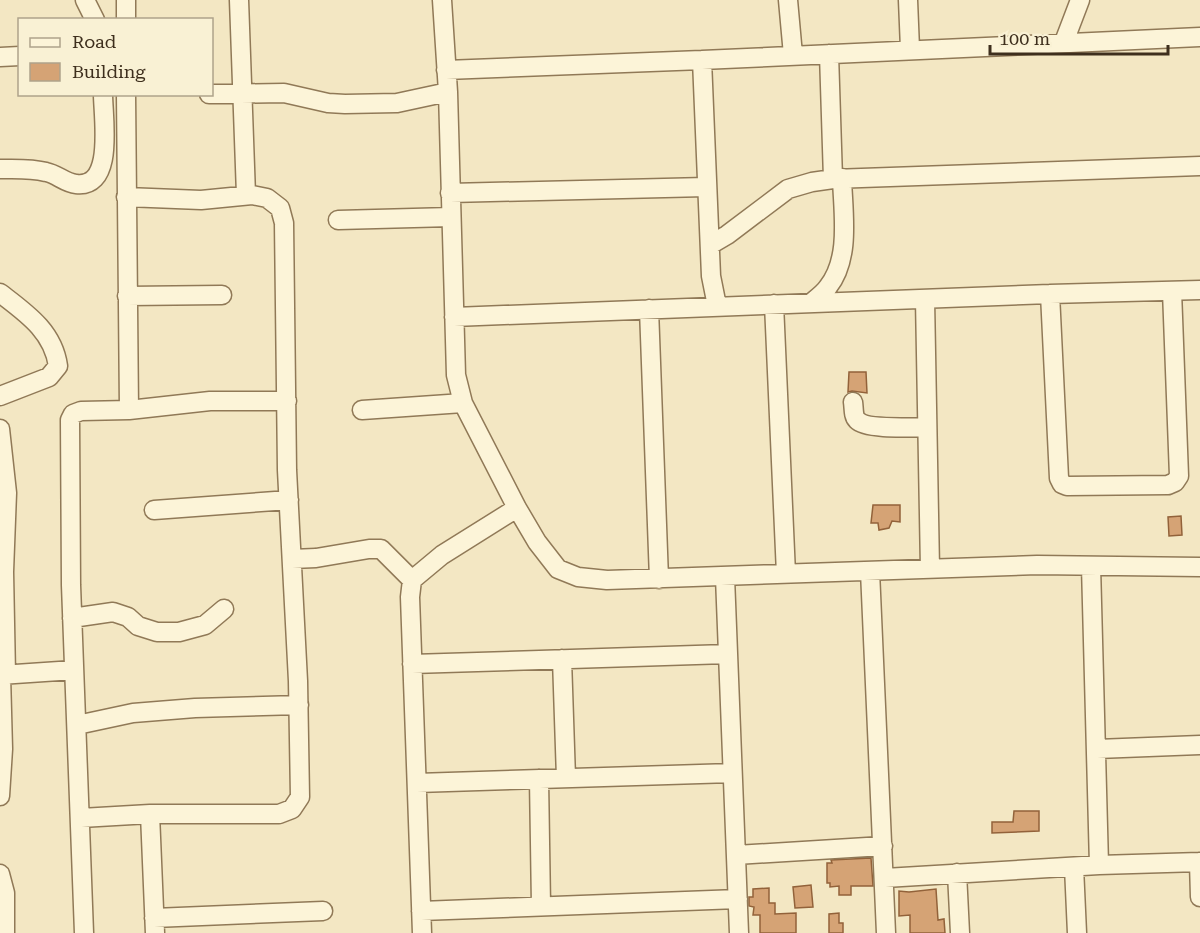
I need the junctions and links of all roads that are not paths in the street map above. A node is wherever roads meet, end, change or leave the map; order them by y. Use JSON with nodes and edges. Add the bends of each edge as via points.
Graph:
{"nodes":[{"id":1,"x":85,"y":0,"type":"edge"},
{"id":2,"x":126,"y":0,"type":"edge"},
{"id":3,"x":239,"y":0,"type":"edge"},
{"id":4,"x":442,"y":0,"type":"edge"},
{"id":5,"x":789,"y":0,"type":"edge"},
{"id":6,"x":908,"y":0,"type":"edge"},
{"id":7,"x":1080,"y":0,"type":"edge"},
{"id":8,"x":94,"y":18,"type":"edge"},
{"id":9,"x":126,"y":18,"type":"edge"},
{"id":10,"x":1200,"y":37,"type":"edge"},
{"id":11,"x":1064,"y":42,"type":"junction"},
{"id":12,"x":910,"y":49,"type":"junction"},
{"id":13,"x":829,"y":54,"type":"junction"},
{"id":14,"x":18,"y":56,"type":"edge"},
{"id":15,"x":793,"y":56,"type":"junction"},
{"id":16,"x":0,"y":57,"type":"edge"},
{"id":17,"x":702,"y":60,"type":"junction"},
{"id":18,"x":446,"y":70,"type":"junction"},
{"id":19,"x":448,"y":92,"type":"junction"},
{"id":20,"x":242,"y":93,"type":"junction"},
{"id":21,"x":213,"y":94,"type":"edge"},
{"id":22,"x":103,"y":96,"type":"edge"},
{"id":23,"x":126,"y":96,"type":"edge"},
{"id":24,"x":1200,"y":166,"type":"edge"},
{"id":25,"x":0,"y":169,"type":"edge"},
{"id":26,"x":838,"y":178,"type":"junction"},
{"id":27,"x":706,"y":187,"type":"junction"},
{"id":28,"x":450,"y":193,"type":"junction"},
{"id":29,"x":246,"y":195,"type":"junction"},
{"id":30,"x":126,"y":197,"type":"junction"},
{"id":31,"x":451,"y":217,"type":"junction"},
{"id":32,"x":338,"y":220,"type":"dead end"},
{"id":33,"x":711,"y":245,"type":"junction"},
{"id":34,"x":1200,"y":290,"type":"edge"},
{"id":35,"x":1172,"y":291,"type":"junction"},
{"id":36,"x":0,"y":292,"type":"edge"},
{"id":37,"x":1050,"y":294,"type":"junction"},
{"id":38,"x":222,"y":295,"type":"dead end"},
{"id":39,"x":127,"y":296,"type":"junction"},
{"id":40,"x":925,"y":299,"type":"junction"},
{"id":41,"x":811,"y":303,"type":"junction"},
{"id":42,"x":774,"y":304,"type":"junction"},
{"id":43,"x":717,"y":306,"type":"junction"},
{"id":44,"x":649,"y":309,"type":"junction"},
{"id":45,"x":454,"y":317,"type":"junction"},
{"id":46,"x":0,"y":396,"type":"edge"},
{"id":47,"x":287,"y":401,"type":"junction"},
{"id":48,"x":853,"y":402,"type":"dead end"},
{"id":49,"x":463,"y":403,"type":"junction"},
{"id":50,"x":129,"y":410,"type":"junction"},
{"id":51,"x":362,"y":410,"type":"dead end"},
{"id":52,"x":927,"y":427,"type":"junction"},
{"id":53,"x":0,"y":429,"type":"edge"},
{"id":54,"x":3,"y":492,"type":"edge"},
{"id":55,"x":289,"y":500,"type":"junction"},
{"id":56,"x":517,"y":508,"type":"junction"},
{"id":57,"x":154,"y":510,"type":"dead end"},
{"id":58,"x":292,"y":560,"type":"junction"},
{"id":59,"x":1091,"y":566,"type":"junction"},
{"id":60,"x":1200,"y":567,"type":"edge"},
{"id":61,"x":930,"y":569,"type":"junction"},
{"id":62,"x":870,"y":571,"type":"junction"},
{"id":63,"x":2,"y":572,"type":"edge"},
{"id":64,"x":786,"y":574,"type":"junction"},
{"id":65,"x":725,"y":577,"type":"junction"},
{"id":66,"x":659,"y":579,"type":"junction"},
{"id":67,"x":412,"y":580,"type":"junction"},
{"id":68,"x":224,"y":609,"type":"dead end"},
{"id":69,"x":72,"y":618,"type":"junction"},
{"id":70,"x":727,"y":654,"type":"junction"},
{"id":71,"x":562,"y":659,"type":"junction"},
{"id":72,"x":412,"y":664,"type":"junction"},
{"id":73,"x":74,"y":670,"type":"junction"},
{"id":74,"x":2,"y":675,"type":"edge"},
{"id":75,"x":299,"y":705,"type":"junction"},
{"id":76,"x":77,"y":725,"type":"junction"},
{"id":77,"x":1200,"y":745,"type":"edge"},
{"id":78,"x":1097,"y":750,"type":"junction"},
{"id":79,"x":1,"y":771,"type":"edge"},
{"id":80,"x":732,"y":773,"type":"junction"},
{"id":81,"x":566,"y":778,"type":"junction"},
{"id":82,"x":539,"y":779,"type":"junction"},
{"id":83,"x":417,"y":783,"type":"junction"},
{"id":84,"x":0,"y":796,"type":"edge"},
{"id":85,"x":150,"y":814,"type":"junction"},
{"id":86,"x":81,"y":818,"type":"junction"},
{"id":87,"x":883,"y":846,"type":"junction"},
{"id":88,"x":736,"y":855,"type":"junction"},
{"id":89,"x":1199,"y":862,"type":"edge"},
{"id":90,"x":1099,"y":865,"type":"junction"},
{"id":91,"x":1074,"y":867,"type":"junction"},
{"id":92,"x":957,"y":873,"type":"junction"},
{"id":93,"x":0,"y":874,"type":"edge"},
{"id":94,"x":885,"y":878,"type":"junction"},
{"id":95,"x":1200,"y":897,"type":"edge"},
{"id":96,"x":738,"y":899,"type":"junction"},
{"id":97,"x":541,"y":906,"type":"junction"},
{"id":98,"x":323,"y":911,"type":"dead end"},
{"id":99,"x":421,"y":911,"type":"junction"},
{"id":100,"x":154,"y":926,"type":"edge"},
{"id":101,"x":5,"y":933,"type":"edge"},
{"id":102,"x":84,"y":933,"type":"edge"},
{"id":103,"x":422,"y":933,"type":"edge"},
{"id":104,"x":739,"y":933,"type":"edge"},
{"id":105,"x":886,"y":933,"type":"edge"},
{"id":106,"x":960,"y":933,"type":"edge"},
{"id":107,"x":1077,"y":933,"type":"edge"}],
"edges":[{"from":1,"to":8,"type":"street"},
{"from":2,"to":9,"type":"street"},
{"from":3,"to":20,"type":"street"},
{"from":4,"to":18,"type":"street"},
{"from":5,"to":15,"type":"street"},
{"from":6,"to":12,"type":"street"},
{"from":7,"to":11,"type":"street"},
{"from":10,"to":11,"type":"street"},
{"from":11,"to":12,"type":"street"},
{"from":12,"to":13,"type":"street"},
{"from":13,"to":15,"type":"street"},
{"from":13,"to":26,"type":"street"},
{"from":14,"to":16,"type":"street"},
{"from":15,"to":17,"type":"street"},
{"from":17,"to":18,"type":"street"},
{"from":17,"to":27,"type":"street"},
{"from":18,"to":19,"type":"street"},
{"from":19,"to":20,"type":"street","via":[[397,103],[345,104],[284,93]]},
{"from":19,"to":28,"type":"street"},
{"from":20,"to":21,"type":"street"},
{"from":20,"to":29,"type":"street"},
{"from":22,"to":25,"type":"street","via":[[104,156],[94,180],[74,184],[48,172]]},
{"from":23,"to":30,"type":"street"},
{"from":24,"to":26,"type":"street"},
{"from":26,"to":33,"type":"street","via":[[788,189]]},
{"from":26,"to":41,"type":"street","via":[[843,248],[838,270],[828,288]]},
{"from":27,"to":28,"type":"street"},
{"from":27,"to":33,"type":"street"},
{"from":28,"to":31,"type":"street"},
{"from":29,"to":30,"type":"street","via":[[201,200]]},
{"from":29,"to":47,"type":"street","via":[[267,198],[280,208],[284,223]]},
{"from":30,"to":39,"type":"street"},
{"from":31,"to":32,"type":"street"},
{"from":31,"to":45,"type":"street"},
{"from":33,"to":43,"type":"street","via":[[711,276]]},
{"from":34,"to":35,"type":"street"},
{"from":35,"to":37,"type":"street"},
{"from":35,"to":37,"type":"street","via":[[1179,476],[1168,485],[1062,484]]},
{"from":36,"to":46,"type":"street","via":[[40,325],[58,366],[49,377]]},
{"from":37,"to":40,"type":"street"},
{"from":38,"to":39,"type":"street"},
{"from":39,"to":50,"type":"street"},
{"from":40,"to":41,"type":"street"},
{"from":40,"to":52,"type":"street"},
{"from":41,"to":42,"type":"street"},
{"from":42,"to":43,"type":"street"},
{"from":42,"to":64,"type":"street"},
{"from":43,"to":44,"type":"street"},
{"from":44,"to":45,"type":"street"},
{"from":44,"to":66,"type":"street"},
{"from":45,"to":49,"type":"street","via":[[456,375]]},
{"from":47,"to":50,"type":"street","via":[[210,401]]},
{"from":47,"to":55,"type":"street"},
{"from":48,"to":52,"type":"street","via":[[859,423]]},
{"from":49,"to":51,"type":"street"},
{"from":49,"to":56,"type":"street"},
{"from":50,"to":69,"type":"street","via":[[81,411],[70,420]]},
{"from":52,"to":61,"type":"street"},
{"from":53,"to":54,"type":"street"},
{"from":54,"to":63,"type":"street"},
{"from":55,"to":57,"type":"street"},
{"from":55,"to":58,"type":"street"},
{"from":56,"to":66,"type":"street","via":[[558,568],[578,577]]},
{"from":56,"to":67,"type":"street","via":[[442,555]]},
{"from":58,"to":67,"type":"street","via":[[381,549]]},
{"from":58,"to":75,"type":"street"},
{"from":59,"to":60,"type":"street"},
{"from":59,"to":61,"type":"street"},
{"from":59,"to":78,"type":"street"},
{"from":61,"to":62,"type":"street"},
{"from":62,"to":64,"type":"street"},
{"from":62,"to":87,"type":"street"},
{"from":63,"to":74,"type":"street"},
{"from":64,"to":65,"type":"street"},
{"from":65,"to":66,"type":"street"},
{"from":65,"to":70,"type":"street"},
{"from":67,"to":72,"type":"street"},
{"from":68,"to":69,"type":"street","via":[[205,625],[180,632],[157,632],[113,612]]},
{"from":69,"to":73,"type":"street"},
{"from":70,"to":71,"type":"street"},
{"from":70,"to":80,"type":"street"},
{"from":71,"to":72,"type":"street"},
{"from":71,"to":81,"type":"street"},
{"from":72,"to":83,"type":"street"},
{"from":73,"to":74,"type":"street"},
{"from":73,"to":76,"type":"street"},
{"from":74,"to":79,"type":"street"},
{"from":75,"to":76,"type":"street","via":[[133,713]]},
{"from":75,"to":85,"type":"street","via":[[300,797],[292,809],[279,814]]},
{"from":76,"to":86,"type":"street"},
{"from":77,"to":78,"type":"street"},
{"from":78,"to":90,"type":"street"},
{"from":79,"to":84,"type":"street"},
{"from":80,"to":81,"type":"street"},
{"from":80,"to":88,"type":"street"},
{"from":81,"to":82,"type":"street"},
{"from":82,"to":83,"type":"street"},
{"from":82,"to":97,"type":"street"},
{"from":83,"to":99,"type":"street"},
{"from":85,"to":86,"type":"street"},
{"from":85,"to":100,"type":"street"},
{"from":86,"to":102,"type":"street"},
{"from":87,"to":88,"type":"street"},
{"from":87,"to":94,"type":"street"},
{"from":88,"to":96,"type":"street"},
{"from":89,"to":90,"type":"street"},
{"from":89,"to":95,"type":"street"},
{"from":90,"to":91,"type":"street"},
{"from":91,"to":92,"type":"street"},
{"from":91,"to":107,"type":"street"},
{"from":92,"to":94,"type":"street"},
{"from":92,"to":106,"type":"street"},
{"from":93,"to":101,"type":"street","via":[[5,893]]},
{"from":94,"to":105,"type":"street"},
{"from":96,"to":97,"type":"street"},
{"from":96,"to":104,"type":"street"},
{"from":97,"to":99,"type":"street"},
{"from":98,"to":100,"type":"street"},
{"from":99,"to":103,"type":"street"}]}
